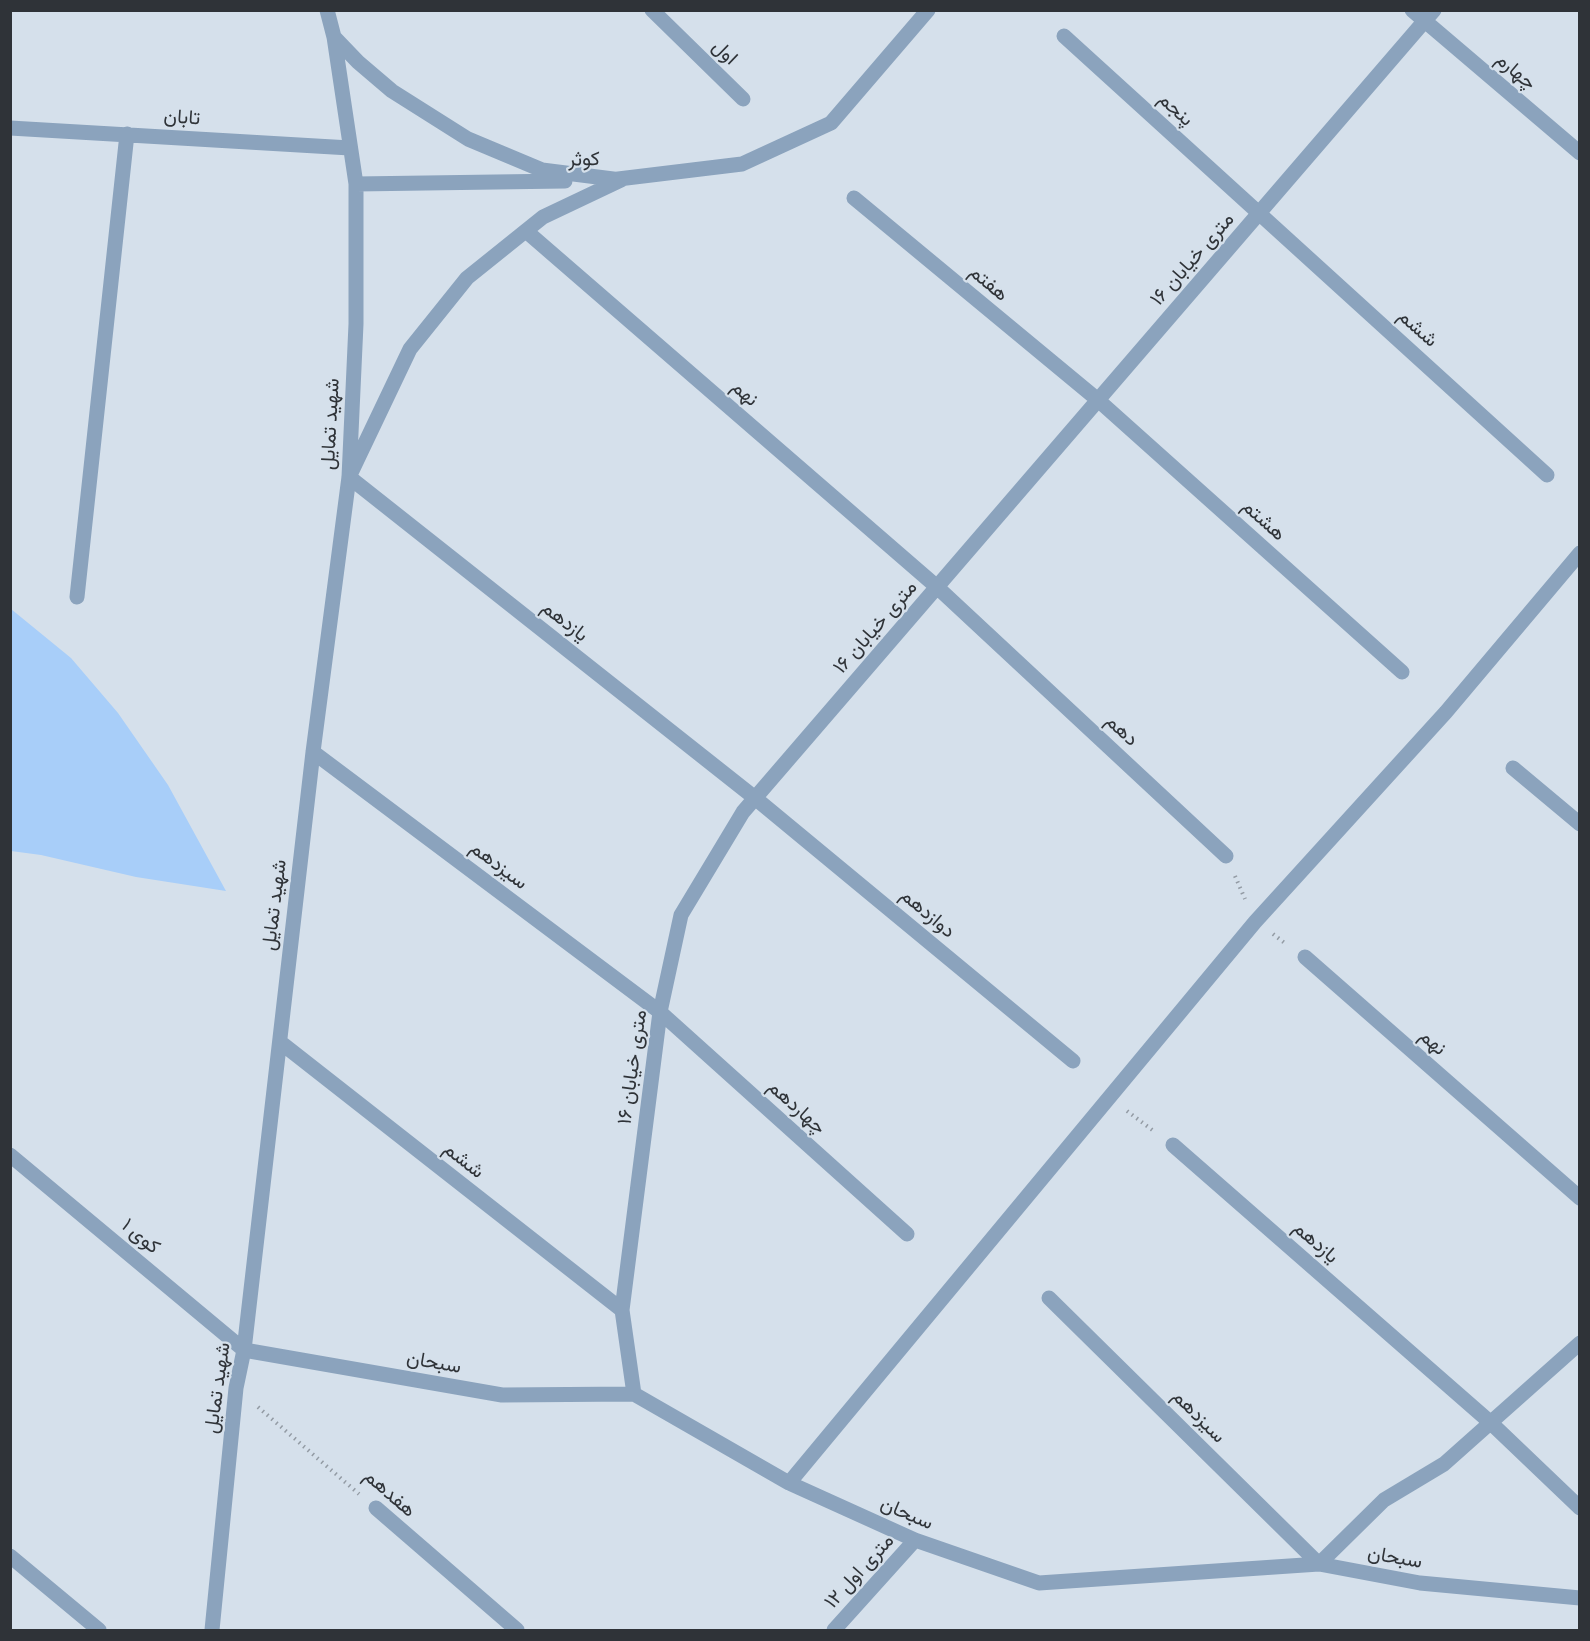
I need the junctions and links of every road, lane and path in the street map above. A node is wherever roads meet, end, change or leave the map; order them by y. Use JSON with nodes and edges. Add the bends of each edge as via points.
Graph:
{"nodes":[{"id":1,"x":327,"y":10,"type":"edge"},
{"id":2,"x":652,"y":10,"type":"edge"},
{"id":3,"x":928,"y":10,"type":"edge"},
{"id":4,"x":1413,"y":10,"type":"edge"},
{"id":5,"x":1429,"y":16,"type":"edge"},
{"id":6,"x":1064,"y":36,"type":"dead end"},
{"id":7,"x":334,"y":37,"type":"junction"},
{"id":8,"x":743,"y":99,"type":"dead end"},
{"id":9,"x":10,"y":128,"type":"edge"},
{"id":10,"x":127,"y":134,"type":"junction"},
{"id":11,"x":350,"y":148,"type":"junction"},
{"id":12,"x":1580,"y":153,"type":"edge"},
{"id":13,"x":621,"y":180,"type":"junction"},
{"id":14,"x":356,"y":184,"type":"junction"},
{"id":15,"x":854,"y":198,"type":"dead end"},
{"id":16,"x":1259,"y":213,"type":"junction"},
{"id":17,"x":526,"y":231,"type":"junction"},
{"id":18,"x":1098,"y":400,"type":"junction"},
{"id":19,"x":1547,"y":475,"type":"dead end"},
{"id":20,"x":350,"y":477,"type":"junction"},
{"id":21,"x":1580,"y":553,"type":"edge"},
{"id":22,"x":937,"y":587,"type":"junction"},
{"id":23,"x":77,"y":597,"type":"dead end"},
{"id":24,"x":1402,"y":672,"type":"dead end"},
{"id":25,"x":313,"y":752,"type":"junction"},
{"id":26,"x":1513,"y":768,"type":"dead end"},
{"id":27,"x":755,"y":798,"type":"junction"},
{"id":28,"x":1580,"y":825,"type":"edge"},
{"id":29,"x":1226,"y":856,"type":"joint"},
{"id":30,"x":1255,"y":922,"type":"junction"},
{"id":31,"x":1305,"y":957,"type":"joint"},
{"id":32,"x":660,"y":1011,"type":"junction"},
{"id":33,"x":280,"y":1042,"type":"junction"},
{"id":34,"x":1073,"y":1061,"type":"dead end"},
{"id":35,"x":1109,"y":1098,"type":"junction"},
{"id":36,"x":1173,"y":1145,"type":"joint"},
{"id":37,"x":10,"y":1155,"type":"edge"},
{"id":38,"x":1580,"y":1198,"type":"edge"},
{"id":39,"x":907,"y":1234,"type":"dead end"},
{"id":40,"x":1049,"y":1298,"type":"dead end"},
{"id":41,"x":622,"y":1310,"type":"junction"},
{"id":42,"x":1580,"y":1344,"type":"edge"},
{"id":43,"x":244,"y":1350,"type":"junction"},
{"id":44,"x":236,"y":1388,"type":"junction"},
{"id":45,"x":634,"y":1394,"type":"junction"},
{"id":46,"x":1491,"y":1423,"type":"junction"},
{"id":47,"x":789,"y":1483,"type":"junction"},
{"id":48,"x":376,"y":1508,"type":"joint"},
{"id":49,"x":1580,"y":1508,"type":"edge"},
{"id":50,"x":915,"y":1540,"type":"junction"},
{"id":51,"x":10,"y":1556,"type":"edge"},
{"id":52,"x":1319,"y":1564,"type":"junction"},
{"id":53,"x":1580,"y":1598,"type":"edge"},
{"id":54,"x":99,"y":1630,"type":"edge"},
{"id":55,"x":212,"y":1630,"type":"edge"},
{"id":56,"x":517,"y":1630,"type":"edge"},
{"id":57,"x":834,"y":1630,"type":"edge"}],
"edges":[{"from":1,"to":7,"type":"street"},
{"from":2,"to":8,"type":"street","name":"اول"},
{"from":3,"to":13,"type":"street","name":"کوثر","via":[[831,123],[742,165]]},
{"from":4,"to":5,"type":"street","name":"چهارم"},
{"from":5,"to":12,"type":"street","name":"چهارم"},
{"from":5,"to":16,"type":"street","name":"۱۶ متری خیابان"},
{"from":6,"to":16,"type":"street","name":"پنجم"},
{"from":7,"to":11,"type":"street"},
{"from":7,"to":13,"type":"street","via":[[392,91],[468,139],[542,170]]},
{"from":9,"to":10,"type":"street","name":"تابان"},
{"from":10,"to":11,"type":"street","name":"تابان"},
{"from":10,"to":23,"type":"street"},
{"from":11,"to":14,"type":"street"},
{"from":13,"to":14,"type":"street","name":"کوثر"},
{"from":13,"to":17,"type":"street","via":[[543,217]]},
{"from":14,"to":20,"type":"street","name":"شهید تمایل"},
{"from":15,"to":18,"type":"street","name":"هفتم"},
{"from":16,"to":18,"type":"street","name":"۱۶ متری خیابان"},
{"from":16,"to":19,"type":"street","name":"ششم"},
{"from":17,"to":20,"type":"street","via":[[467,278],[410,349]]},
{"from":17,"to":22,"type":"street","name":"نهم"},
{"from":18,"to":22,"type":"street","name":"۱۶ متری خیابان"},
{"from":18,"to":24,"type":"street","name":"هشتم"},
{"from":20,"to":25,"type":"street","name":"شهید تمایل"},
{"from":20,"to":27,"type":"street","name":"یازدهم"},
{"from":21,"to":30,"type":"street","via":[[1446,712]]},
{"from":22,"to":27,"type":"street","name":"۱۶ متری خیابان"},
{"from":22,"to":29,"type":"street","name":"دهم"},
{"from":25,"to":32,"type":"street","name":"سیزدهم"},
{"from":25,"to":33,"type":"street","name":"شهید تمایل"},
{"from":26,"to":28,"type":"street"},
{"from":27,"to":32,"type":"street","name":"۱۶ متری خیابان","via":[[681,915]]},
{"from":27,"to":34,"type":"street","name":"دوازدهم"},
{"from":29,"to":30,"type":"path"},
{"from":30,"to":31,"type":"path"},
{"from":30,"to":35,"type":"street"},
{"from":31,"to":38,"type":"street","name":"نهم"},
{"from":32,"to":39,"type":"street","name":"چهاردهم"},
{"from":32,"to":41,"type":"street","name":"۱۶ متری خیابان"},
{"from":33,"to":41,"type":"street","name":"ششم"},
{"from":33,"to":43,"type":"street","name":"شهید تمایل"},
{"from":35,"to":36,"type":"path"},
{"from":35,"to":47,"type":"street"},
{"from":36,"to":46,"type":"street","name":"یازدهم"},
{"from":37,"to":43,"type":"street","name":"کوی ۱"},
{"from":40,"to":52,"type":"street","name":"سیزدهم"},
{"from":41,"to":45,"type":"street","name":"۱۶ متری خیابان"},
{"from":42,"to":46,"type":"street"},
{"from":43,"to":44,"type":"street","name":"شهید تمایل"},
{"from":43,"to":45,"type":"street","name":"سبحان","via":[[502,1395]]},
{"from":44,"to":48,"type":"path","name":"هفدهم"},
{"from":44,"to":55,"type":"street","name":"شهید تمایل"},
{"from":45,"to":47,"type":"street","name":"سبحان"},
{"from":46,"to":49,"type":"street"},
{"from":46,"to":52,"type":"street","via":[[1444,1464],[1384,1500]]},
{"from":47,"to":50,"type":"street","name":"سبحان"},
{"from":48,"to":56,"type":"street","name":"هفدهم"},
{"from":50,"to":52,"type":"street","name":"سبحان","via":[[1039,1583]]},
{"from":50,"to":57,"type":"street","name":"۱۲ متری اول"},
{"from":51,"to":54,"type":"street"},
{"from":52,"to":53,"type":"street","name":"سبحان","via":[[1420,1583]]}]}
